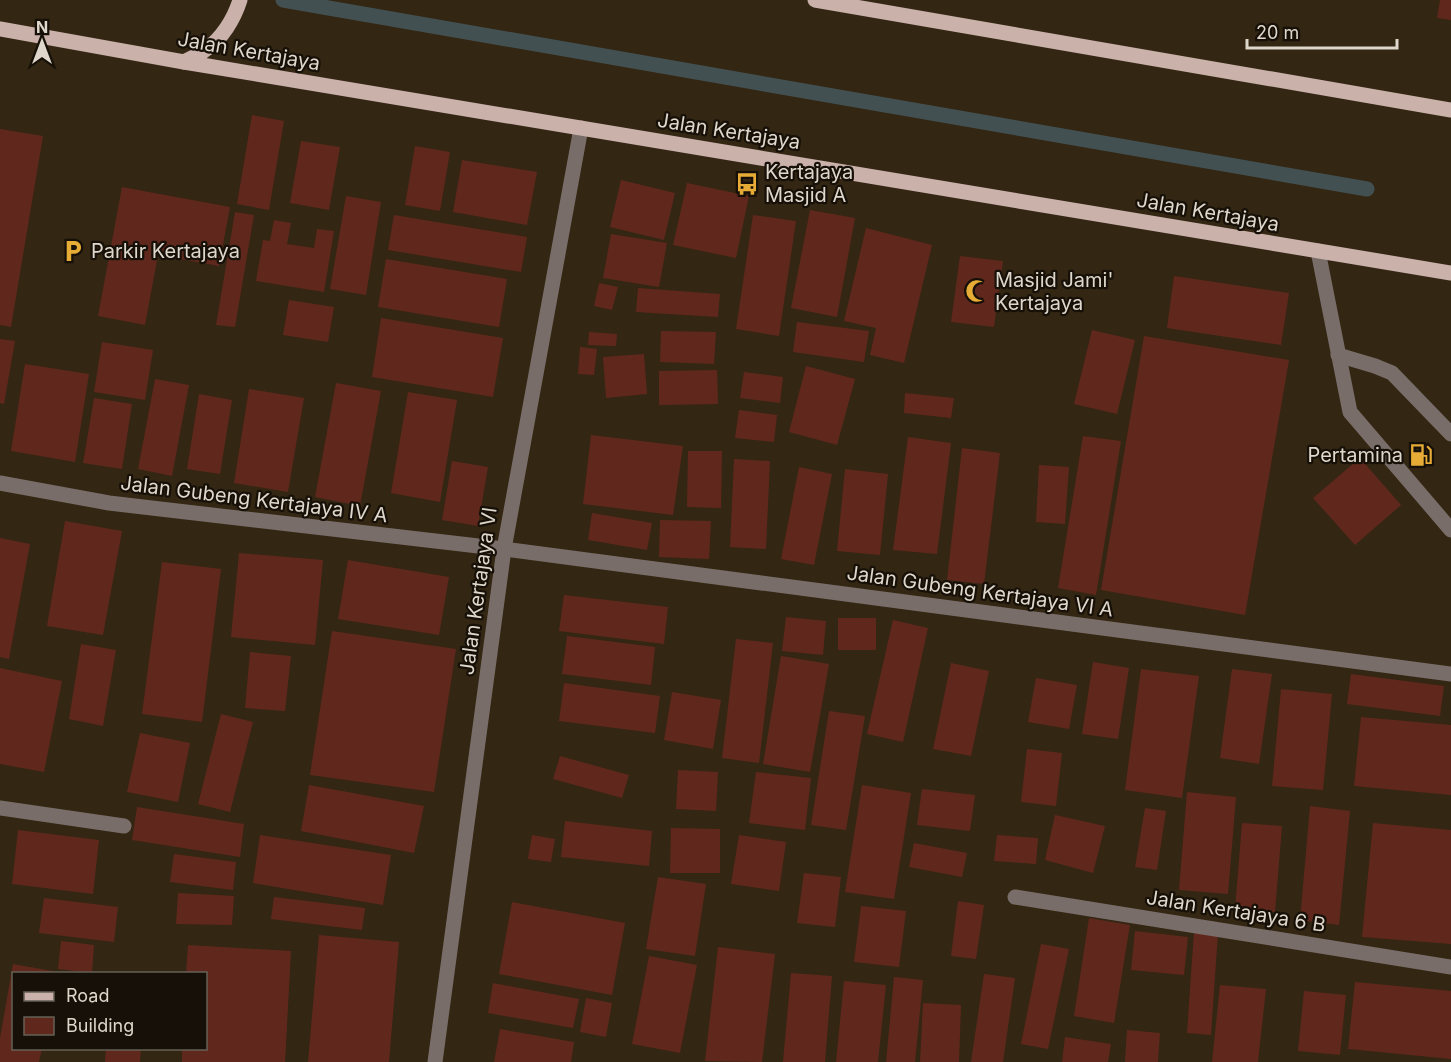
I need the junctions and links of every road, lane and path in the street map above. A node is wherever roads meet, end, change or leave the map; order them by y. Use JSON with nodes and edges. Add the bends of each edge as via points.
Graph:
{"nodes":[{"id":1,"x":240,"y":0,"type":"edge"},
{"id":2,"x":815,"y":0,"type":"edge"},
{"id":3,"x":0,"y":29,"type":"edge"},
{"id":4,"x":184,"y":62,"type":"junction"},
{"id":5,"x":1451,"y":110,"type":"edge"},
{"id":6,"x":581,"y":128,"type":"junction"},
{"id":7,"x":1318,"y":251,"type":"junction"},
{"id":8,"x":1451,"y":273,"type":"edge"},
{"id":9,"x":1338,"y":355,"type":"junction"},
{"id":10,"x":1451,"y":434,"type":"edge"},
{"id":11,"x":0,"y":483,"type":"edge"},
{"id":12,"x":1451,"y":530,"type":"edge"},
{"id":13,"x":504,"y":549,"type":"junction"},
{"id":14,"x":1451,"y":674,"type":"edge"},
{"id":15,"x":0,"y":808,"type":"edge"},
{"id":16,"x":124,"y":826,"type":"dead end"},
{"id":17,"x":1015,"y":897,"type":"dead end"},
{"id":18,"x":1451,"y":967,"type":"edge"},
{"id":19,"x":435,"y":1062,"type":"edge"}],
"edges":[{"from":1,"to":4,"type":"main road","via":[[225,32],[207,50]]},
{"from":2,"to":5,"type":"main road"},
{"from":3,"to":4,"type":"main road","name":"Jalan Kertajaya"},
{"from":4,"to":6,"type":"main road","name":"Jalan Kertajaya"},
{"from":6,"to":7,"type":"main road","name":"Jalan Kertajaya"},
{"from":6,"to":13,"type":"street","name":"Jalan Kertajaya VI"},
{"from":7,"to":8,"type":"main road","name":"Jalan Kertajaya"},
{"from":7,"to":9,"type":"street"},
{"from":9,"to":10,"type":"street","via":[[1392,373]]},
{"from":9,"to":12,"type":"street","via":[[1350,412]]},
{"from":11,"to":13,"type":"street","name":"Jalan Gubeng Kertajaya IV A","via":[[109,503]]},
{"from":13,"to":14,"type":"street","name":"Jalan Gubeng Kertajaya VI A"},
{"from":13,"to":19,"type":"street","name":"Jalan Kertajaya VI"},
{"from":15,"to":16,"type":"street"},
{"from":17,"to":18,"type":"street","name":"Jalan Kertajaya 6 B"}]}
